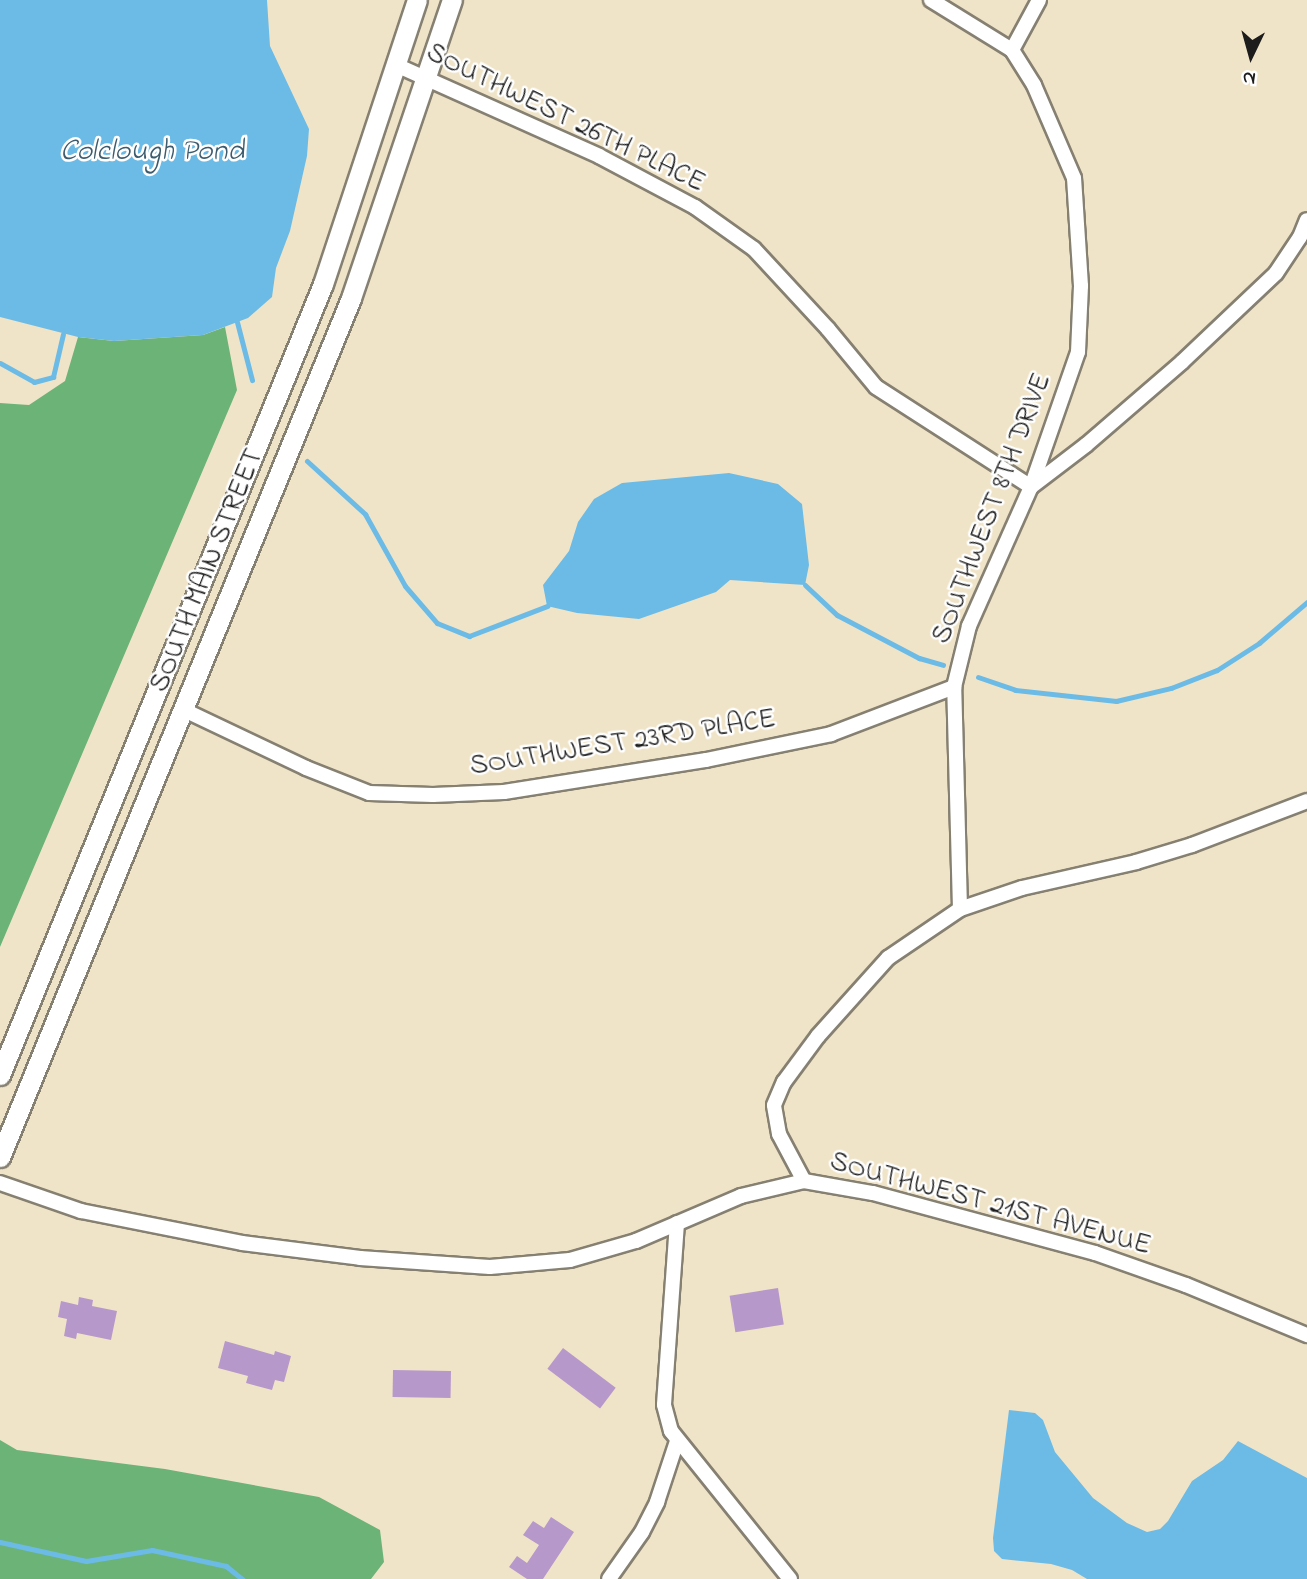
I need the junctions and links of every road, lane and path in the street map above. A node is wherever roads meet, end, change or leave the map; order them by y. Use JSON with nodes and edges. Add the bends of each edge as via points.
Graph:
{"nodes":[{"id":1,"x":417,"y":0,"type":"edge"},
{"id":2,"x":452,"y":0,"type":"edge"},
{"id":3,"x":931,"y":0,"type":"edge"},
{"id":4,"x":1039,"y":0,"type":"edge"},
{"id":5,"x":1012,"y":50,"type":"junction"},
{"id":6,"x":396,"y":65,"type":"junction"},
{"id":7,"x":426,"y":79,"type":"junction"},
{"id":8,"x":1307,"y":220,"type":"edge"},
{"id":9,"x":1031,"y":487,"type":"junction"},
{"id":10,"x":954,"y":687,"type":"junction"},
{"id":11,"x":153,"y":695,"type":"junction"},
{"id":12,"x":182,"y":709,"type":"junction"},
{"id":13,"x":1307,"y":801,"type":"edge"},
{"id":14,"x":960,"y":909,"type":"junction"},
{"id":15,"x":0,"y":1075,"type":"edge"},
{"id":16,"x":0,"y":1157,"type":"edge"},
{"id":17,"x":804,"y":1181,"type":"junction"},
{"id":18,"x":0,"y":1183,"type":"edge"},
{"id":19,"x":677,"y":1223,"type":"junction"},
{"id":20,"x":1307,"y":1335,"type":"edge"},
{"id":21,"x":677,"y":1441,"type":"junction"},
{"id":22,"x":609,"y":1579,"type":"edge"},
{"id":23,"x":790,"y":1579,"type":"edge"}],
"edges":[{"from":1,"to":6,"type":"main road","name":"SOUTH MAIN STREET"},
{"from":2,"to":7,"type":"main road","name":"SOUTH MAIN STREET"},
{"from":3,"to":5,"type":"street"},
{"from":4,"to":5,"type":"street"},
{"from":5,"to":9,"type":"street","name":"SOUTHWEST 8TH DRIVE","via":[[1034,85],[1074,178],[1081,286],[1078,352]]},
{"from":6,"to":7,"type":"street","name":"SOUTHWEST 26TH PLACE"},
{"from":6,"to":11,"type":"main road","name":"SOUTH MAIN STREET","via":[[323,284]]},
{"from":7,"to":9,"type":"street","name":"SOUTHWEST 26TH PLACE","via":[[599,156],[695,207],[754,249],[876,387]]},
{"from":7,"to":12,"type":"main road","name":"SOUTH MAIN STREET","via":[[351,298]]},
{"from":8,"to":9,"type":"street","via":[[1276,273],[1182,362]]},
{"from":9,"to":10,"type":"street","name":"SOUTHWEST 8TH DRIVE","via":[[969,626]]},
{"from":10,"to":12,"type":"street","name":"SOUTHWEST 23RD PLACE","via":[[831,734],[743,753],[505,792],[433,795],[369,793]]},
{"from":10,"to":14,"type":"street","name":"SOUTHWEST 8TH DRIVE"},
{"from":11,"to":12,"type":"main road"},
{"from":11,"to":15,"type":"main road","name":"SOUTH MAIN STREET"},
{"from":12,"to":16,"type":"main road","name":"SOUTH MAIN STREET"},
{"from":13,"to":14,"type":"street","via":[[1181,848],[1022,888]]},
{"from":14,"to":17,"type":"street","via":[[888,958],[818,1036],[784,1082],[774,1105],[779,1134]]},
{"from":17,"to":19,"type":"street","name":"SOUTHWEST 21ST AVENUE","via":[[741,1196]]},
{"from":17,"to":20,"type":"street","name":"SOUTHWEST 21ST AVENUE","via":[[873,1193],[1095,1253]]},
{"from":18,"to":19,"type":"street","name":"SOUTHWEST 21ST AVENUE","via":[[81,1211],[242,1243],[359,1258],[490,1267],[570,1260],[636,1241]]},
{"from":19,"to":21,"type":"street","via":[[664,1405]]},
{"from":21,"to":22,"type":"street","via":[[657,1502]]},
{"from":21,"to":23,"type":"street"}]}
